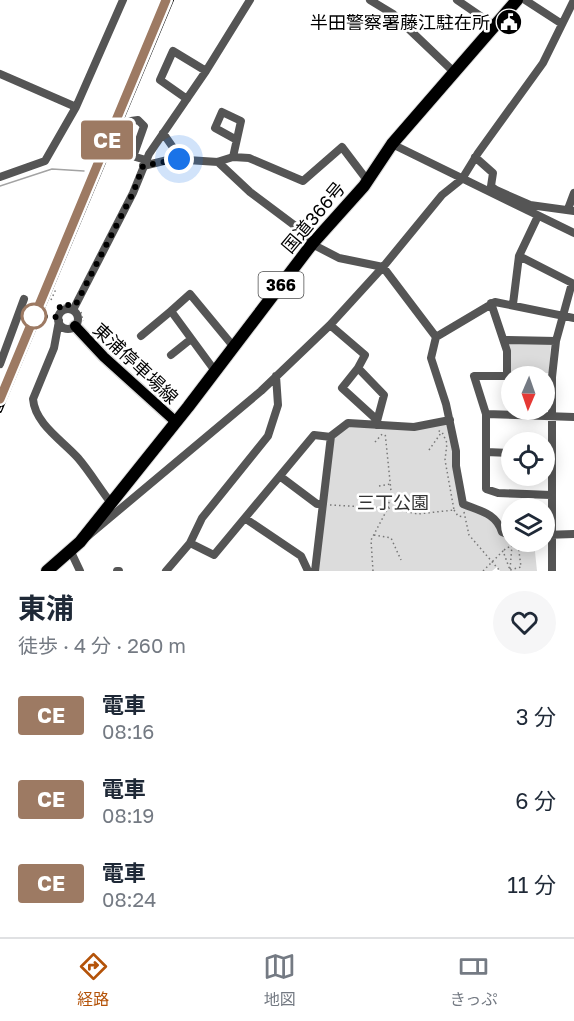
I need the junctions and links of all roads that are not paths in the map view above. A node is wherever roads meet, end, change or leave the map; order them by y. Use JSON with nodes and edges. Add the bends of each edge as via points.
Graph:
{"nodes":[{"id":1,"x":123,"y":0,"type":"edge"},
{"id":2,"x":250,"y":0,"type":"edge"},
{"id":3,"x":369,"y":0,"type":"edge"},
{"id":4,"x":457,"y":0,"type":"edge"},
{"id":5,"x":517,"y":0,"type":"edge"},
{"id":6,"x":525,"y":0,"type":"edge"},
{"id":7,"x":574,"y":0,"type":"edge"},
{"id":8,"x":381,"y":2,"type":"edge"},
{"id":9,"x":562,"y":24,"type":"junction"},
{"id":10,"x":495,"y":26,"type":"junction"},
{"id":11,"x":206,"y":71,"type":"junction"},
{"id":12,"x":455,"y":73,"type":"junction"},
{"id":13,"x":0,"y":74,"type":"edge"},
{"id":14,"x":187,"y":99,"type":"junction"},
{"id":15,"x":76,"y":107,"type":"junction"},
{"id":16,"x":163,"y":133,"type":"junction"},
{"id":17,"x":235,"y":138,"type":"dead end"},
{"id":18,"x":392,"y":144,"type":"junction"},
{"id":19,"x":134,"y":156,"type":"junction"},
{"id":20,"x":233,"y":157,"type":"junction"},
{"id":21,"x":475,"y":157,"type":"junction"},
{"id":22,"x":181,"y":159,"type":"junction"},
{"id":23,"x":217,"y":162,"type":"junction"},
{"id":24,"x":145,"y":163,"type":"junction"},
{"id":25,"x":0,"y":177,"type":"edge"},
{"id":26,"x":462,"y":179,"type":"junction"},
{"id":27,"x":367,"y":180,"type":"junction"},
{"id":28,"x":574,"y":193,"type":"edge"},
{"id":29,"x":571,"y":210,"type":"edge"},
{"id":30,"x":538,"y":216,"type":"junction"},
{"id":31,"x":574,"y":233,"type":"edge"},
{"id":32,"x":312,"y":244,"type":"junction"},
{"id":33,"x":519,"y":256,"type":"junction"},
{"id":34,"x":383,"y":267,"type":"junction"},
{"id":35,"x":24,"y":299,"type":"dead end"},
{"id":36,"x":490,"y":303,"type":"junction"},
{"id":37,"x":513,"y":304,"type":"junction"},
{"id":38,"x":74,"y":308,"type":"junction"},
{"id":39,"x":171,"y":311,"type":"junction"},
{"id":40,"x":563,"y":316,"type":"junction"},
{"id":41,"x":574,"y":318,"type":"edge"},
{"id":42,"x":56,"y":321,"type":"junction"},
{"id":43,"x":330,"y":325,"type":"junction"},
{"id":44,"x":78,"y":330,"type":"junction"},
{"id":45,"x":141,"y":336,"type":"dead end"},
{"id":46,"x":436,"y":337,"type":"junction"},
{"id":47,"x":191,"y":339,"type":"junction"},
{"id":48,"x":504,"y":340,"type":"junction"},
{"id":49,"x":556,"y":341,"type":"junction"},
{"id":50,"x":233,"y":346,"type":"junction"},
{"id":51,"x":171,"y":355,"type":"dead end"},
{"id":52,"x":0,"y":364,"type":"edge"},
{"id":53,"x":507,"y":366,"type":"edge"},
{"id":54,"x":550,"y":366,"type":"edge"},
{"id":55,"x":358,"y":368,"type":"junction"},
{"id":56,"x":215,"y":371,"type":"junction"},
{"id":57,"x":501,"y":375,"type":"edge"},
{"id":58,"x":276,"y":376,"type":"junction"},
{"id":59,"x":486,"y":414,"type":"junction"},
{"id":60,"x":501,"y":414,"type":"edge"},
{"id":61,"x":555,"y":415,"type":"edge"},
{"id":62,"x":574,"y":417,"type":"edge"},
{"id":63,"x":450,"y":420,"type":"junction"},
{"id":64,"x":176,"y":422,"type":"junction"},
{"id":65,"x":379,"y":426,"type":"junction"},
{"id":66,"x":331,"y":437,"type":"junction"},
{"id":67,"x":486,"y":452,"type":"junction"},
{"id":68,"x":501,"y":453,"type":"edge"},
{"id":69,"x":281,"y":477,"type":"junction"},
{"id":70,"x":550,"y":486,"type":"edge"},
{"id":71,"x":551,"y":495,"type":"junction"},
{"id":72,"x":551,"y":498,"type":"edge"},
{"id":73,"x":111,"y":504,"type":"junction"},
{"id":74,"x":326,"y":504,"type":"junction"},
{"id":75,"x":246,"y":519,"type":"junction"},
{"id":76,"x":501,"y":529,"type":"edge"},
{"id":77,"x":555,"y":534,"type":"edge"},
{"id":78,"x":574,"y":534,"type":"edge"},
{"id":79,"x":80,"y":542,"type":"junction"},
{"id":80,"x":190,"y":543,"type":"junction"},
{"id":81,"x":71,"y":552,"type":"junction"},
{"id":82,"x":550,"y":552,"type":"edge"},
{"id":83,"x":47,"y":571,"type":"edge"},
{"id":84,"x":80,"y":571,"type":"edge"},
{"id":85,"x":166,"y":571,"type":"edge"},
{"id":86,"x":308,"y":571,"type":"edge"},
{"id":87,"x":315,"y":571,"type":"edge"},
{"id":88,"x":552,"y":571,"type":"edge"}],
"edges":[{"from":1,"to":15,"type":"street"},
{"from":2,"to":11,"type":"street"},
{"from":3,"to":8,"type":"street"},
{"from":4,"to":10,"type":"street"},
{"from":5,"to":10,"type":"highway","name":"国道366号","number":"366"},
{"from":6,"to":9,"type":"street"},
{"from":7,"to":9,"type":"street"},
{"from":8,"to":12,"type":"street"},
{"from":9,"to":21,"type":"street","via":[[533,79]]},
{"from":10,"to":12,"type":"highway","name":"国道366号","number":"366"},
{"from":11,"to":14,"type":"street"},
{"from":11,"to":14,"type":"street","via":[[173,51],[159,80]]},
{"from":12,"to":18,"type":"highway","name":"国道366号","number":"366"},
{"from":13,"to":15,"type":"street"},
{"from":14,"to":16,"type":"street"},
{"from":15,"to":25,"type":"street","via":[[45,161]]},
{"from":16,"to":22,"type":"street"},
{"from":16,"to":24,"type":"street"},
{"from":17,"to":20,"type":"street"},
{"from":18,"to":26,"type":"street"},
{"from":18,"to":27,"type":"highway","name":"国道366号","number":"366"},
{"from":19,"to":19,"type":"street","via":[[118,152],[131,121],[138,120],[144,126]]},
{"from":19,"to":24,"type":"street"},
{"from":20,"to":23,"type":"street"},
{"from":20,"to":27,"type":"street","via":[[249,158],[303,181],[342,147]]},
{"from":21,"to":26,"type":"street"},
{"from":21,"to":29,"type":"street","via":[[493,173],[491,186],[496,190],[530,205]]},
{"from":22,"to":23,"type":"street"},
{"from":22,"to":24,"type":"street"},
{"from":23,"to":32,"type":"street"},
{"from":24,"to":38,"type":"street"},
{"from":26,"to":30,"type":"street"},
{"from":26,"to":34,"type":"street","via":[[442,195]]},
{"from":27,"to":32,"type":"highway","name":"国道366号","number":"366"},
{"from":28,"to":29,"type":"street"},
{"from":30,"to":31,"type":"street"},
{"from":30,"to":33,"type":"street"},
{"from":32,"to":34,"type":"street","via":[[339,258]]},
{"from":32,"to":50,"type":"highway","name":"国道366号","number":"366"},
{"from":33,"to":37,"type":"street"},
{"from":33,"to":40,"type":"street","via":[[572,283]]},
{"from":34,"to":43,"type":"street"},
{"from":34,"to":46,"type":"street"},
{"from":35,"to":52,"type":"street"},
{"from":36,"to":37,"type":"street"},
{"from":36,"to":46,"type":"street"},
{"from":36,"to":48,"type":"street"},
{"from":37,"to":40,"type":"street"},
{"from":38,"to":42,"type":"street","via":[[61,312]]},
{"from":38,"to":44,"type":"street"},
{"from":39,"to":45,"type":"street"},
{"from":39,"to":47,"type":"street"},
{"from":39,"to":50,"type":"street","via":[[190,294]]},
{"from":40,"to":41,"type":"street"},
{"from":40,"to":49,"type":"street"},
{"from":42,"to":44,"type":"street","via":[[64,328]]},
{"from":42,"to":73,"type":"street","via":[[54,348],[33,399],[34,407]]},
{"from":43,"to":55,"type":"street","via":[[365,355]]},
{"from":43,"to":58,"type":"street"},
{"from":44,"to":64,"type":"main road","name":"東浦停車場線"},
{"from":46,"to":63,"type":"street","via":[[431,358]]},
{"from":47,"to":51,"type":"street"},
{"from":47,"to":56,"type":"street"},
{"from":48,"to":49,"type":"street"},
{"from":48,"to":53,"type":"street"},
{"from":49,"to":54,"type":"street"},
{"from":50,"to":56,"type":"highway","name":"国道366号","number":"366"},
{"from":55,"to":65,"type":"street","via":[[384,395]]},
{"from":55,"to":65,"type":"street","via":[[342,388]]},
{"from":56,"to":64,"type":"highway","name":"国道366号","number":"366"},
{"from":57,"to":59,"type":"street","via":[[474,376]]},
{"from":58,"to":79,"type":"street"},
{"from":58,"to":80,"type":"street","via":[[278,405],[268,436],[202,518]]},
{"from":59,"to":60,"type":"street"},
{"from":59,"to":67,"type":"street"},
{"from":61,"to":62,"type":"street"},
{"from":63,"to":65,"type":"street","via":[[414,427]]},
{"from":63,"to":76,"type":"street","via":[[462,504],[493,516]]},
{"from":64,"to":73,"type":"highway","name":"国道366号","number":"366"},
{"from":65,"to":66,"type":"street","via":[[348,423]]},
{"from":66,"to":69,"type":"street","via":[[314,435]]},
{"from":66,"to":74,"type":"street"},
{"from":67,"to":68,"type":"street"},
{"from":67,"to":71,"type":"street","via":[[486,489]]},
{"from":69,"to":74,"type":"street","via":[[317,504]]},
{"from":69,"to":75,"type":"street"},
{"from":70,"to":71,"type":"street"},
{"from":71,"to":72,"type":"street"},
{"from":73,"to":79,"type":"highway","name":"国道366号","number":"366"},
{"from":74,"to":87,"type":"street"},
{"from":75,"to":80,"type":"street","via":[[214,555]]},
{"from":75,"to":86,"type":"street","via":[[301,556]]},
{"from":77,"to":78,"type":"street"},
{"from":79,"to":81,"type":"highway","name":"国道366号","number":"366"},
{"from":80,"to":85,"type":"street"},
{"from":81,"to":83,"type":"highway","name":"国道366号","number":"366"},
{"from":81,"to":84,"type":"street"},
{"from":82,"to":88,"type":"street"}]}
